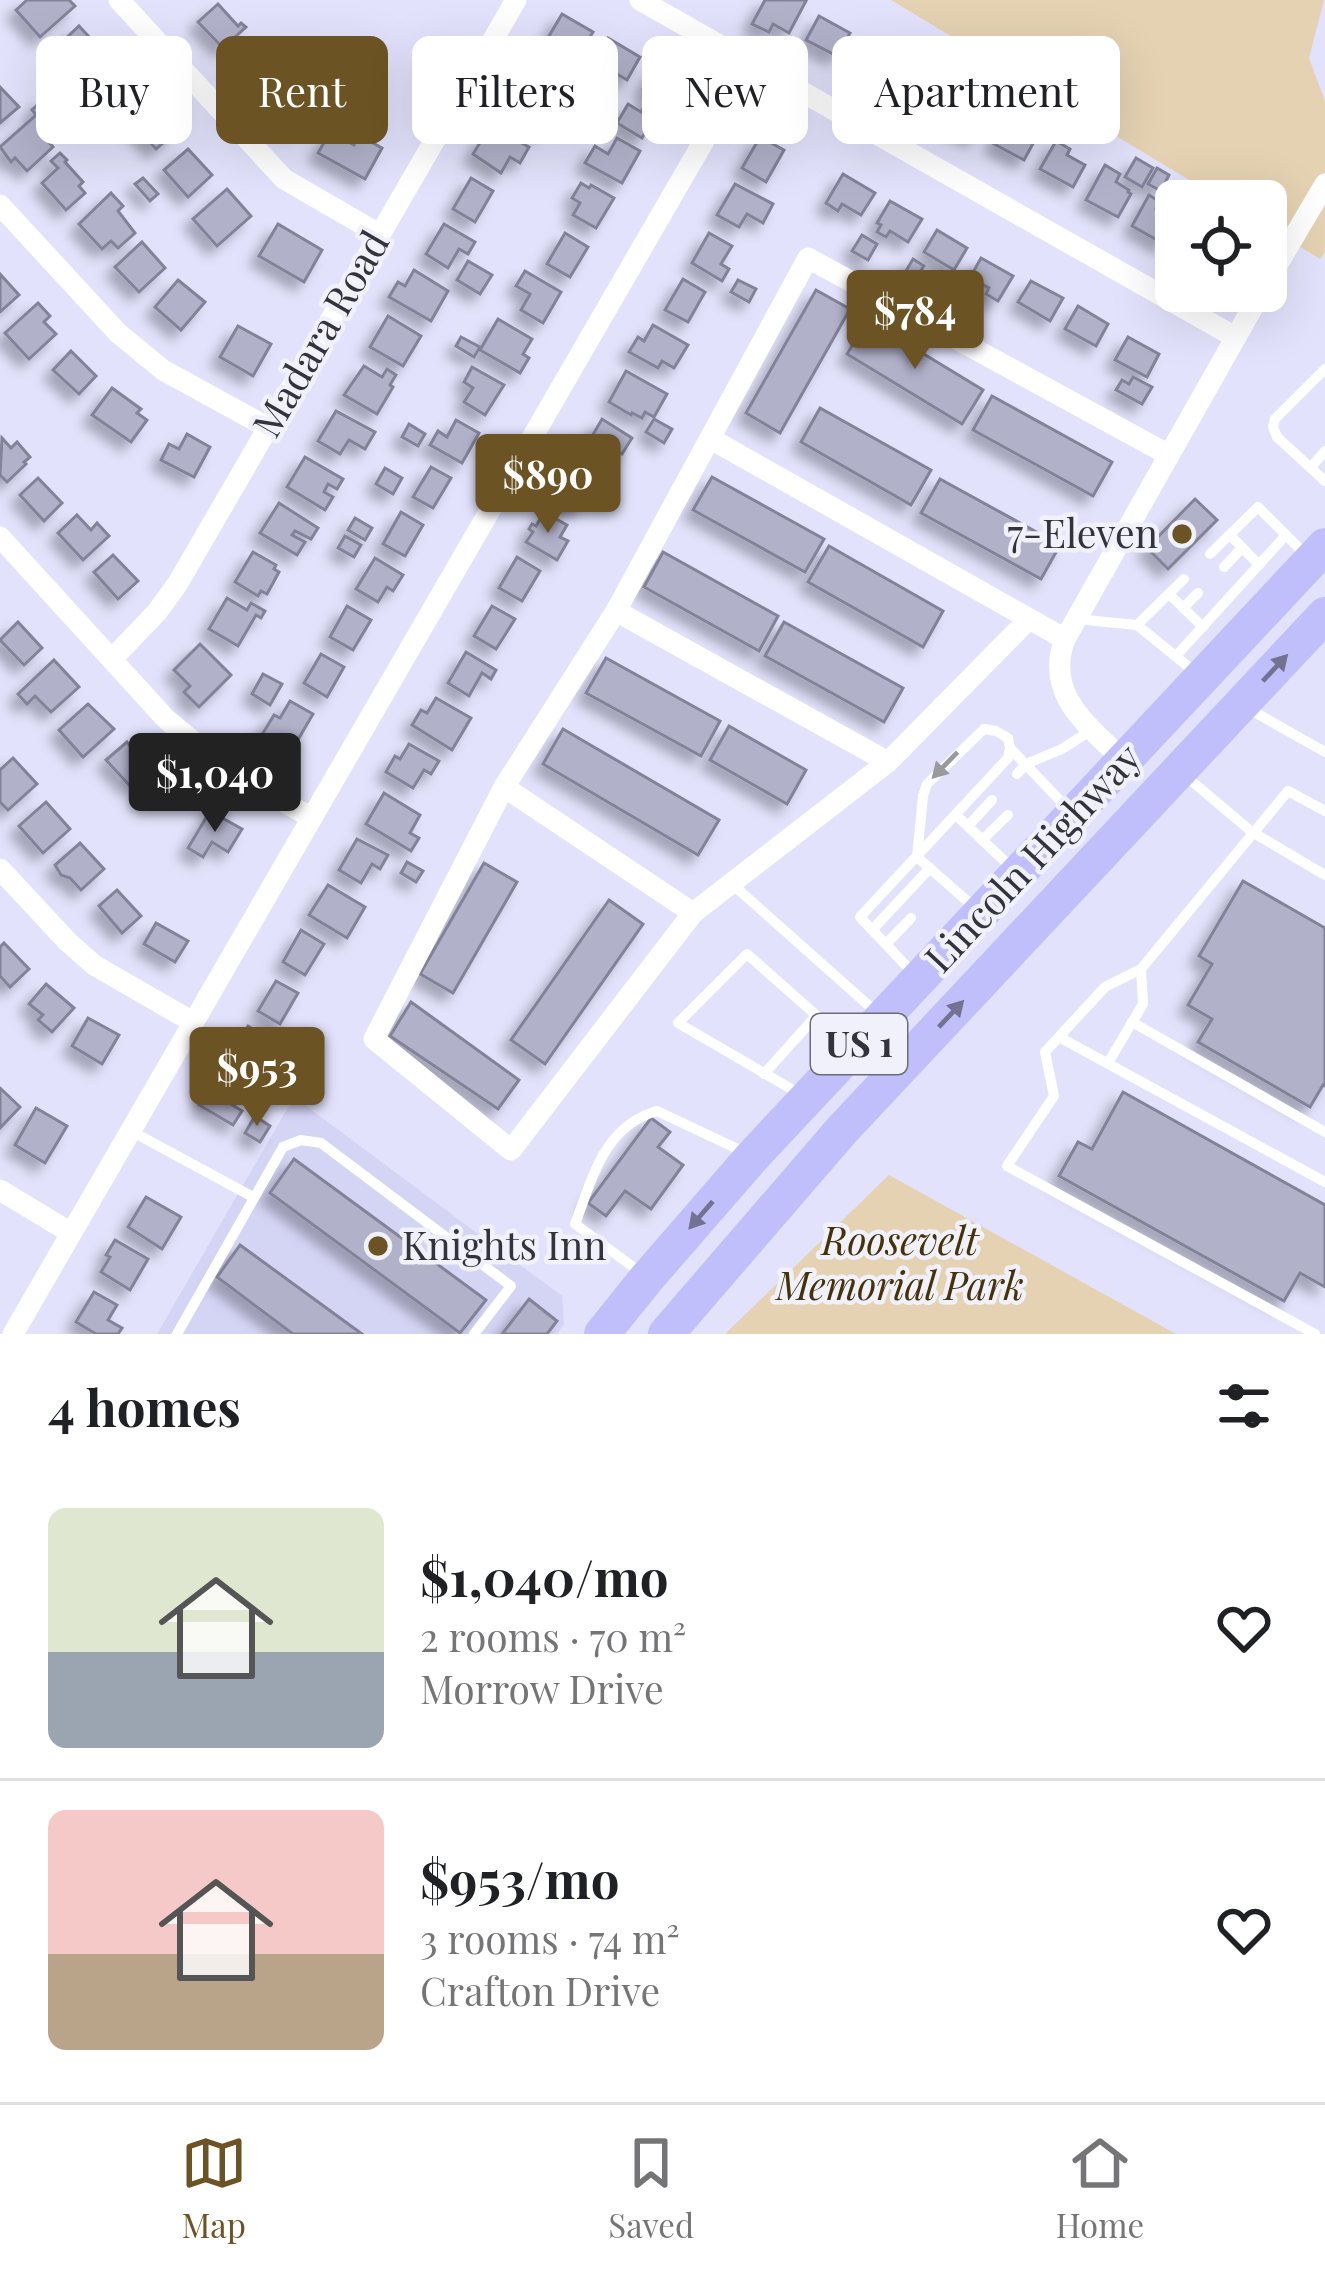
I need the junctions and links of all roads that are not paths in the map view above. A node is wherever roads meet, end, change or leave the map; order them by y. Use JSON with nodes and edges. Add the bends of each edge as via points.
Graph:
{"nodes":[{"id":1,"x":119,"y":0,"type":"edge"},
{"id":2,"x":517,"y":0,"type":"edge"},
{"id":3,"x":640,"y":0,"type":"edge"},
{"id":4,"x":702,"y":36,"type":"edge"},
{"id":5,"x":808,"y":96,"type":"edge"},
{"id":6,"x":702,"y":144,"type":"edge"},
{"id":7,"x":1325,"y":184,"type":"edge"},
{"id":8,"x":0,"y":205,"type":"edge"},
{"id":9,"x":379,"y":234,"type":"junction"},
{"id":10,"x":1287,"y":249,"type":"edge"},
{"id":11,"x":1250,"y":312,"type":"edge"},
{"id":12,"x":1235,"y":337,"type":"junction"},
{"id":13,"x":1325,"y":369,"type":"edge"},
{"id":14,"x":267,"y":427,"type":"junction"},
{"id":15,"x":711,"y":439,"type":"junction"},
{"id":16,"x":1325,"y":452,"type":"edge"},
{"id":17,"x":1169,"y":455,"type":"junction"},
{"id":18,"x":1311,"y":466,"type":"junction"},
{"id":19,"x":1325,"y":482,"type":"edge"},
{"id":20,"x":1230,"y":535,"type":"junction"},
{"id":21,"x":0,"y":536,"type":"edge"},
{"id":22,"x":1308,"y":547,"type":"edge"},
{"id":23,"x":1242,"y":548,"type":"junction"},
{"id":24,"x":1210,"y":554,"type":"dead end"},
{"id":25,"x":1259,"y":565,"type":"junction"},
{"id":26,"x":1224,"y":567,"type":"dead end"},
{"id":27,"x":1184,"y":579,"type":"dead end"},
{"id":28,"x":1198,"y":592,"type":"dead end"},
{"id":29,"x":1169,"y":594,"type":"junction"},
{"id":30,"x":1183,"y":608,"type":"junction"},
{"id":31,"x":616,"y":611,"type":"junction"},
{"id":32,"x":1237,"y":615,"type":"junction"},
{"id":33,"x":1325,"y":615,"type":"edge"},
{"id":34,"x":1028,"y":619,"type":"junction"},
{"id":35,"x":1137,"y":625,"type":"junction"},
{"id":36,"x":1202,"y":627,"type":"junction"},
{"id":37,"x":1070,"y":629,"type":"junction"},
{"id":38,"x":113,"y":658,"type":"junction"},
{"id":39,"x":1189,"y":667,"type":"junction"},
{"id":40,"x":1241,"y":704,"type":"junction"},
{"id":41,"x":1093,"y":730,"type":"junction"},
{"id":42,"x":1325,"y":752,"type":"edge"},
{"id":43,"x":1009,"y":753,"type":"junction"},
{"id":44,"x":1124,"y":761,"type":"junction"},
{"id":45,"x":888,"y":762,"type":"junction"},
{"id":46,"x":1022,"y":769,"type":"junction"},
{"id":47,"x":1179,"y":771,"type":"junction"},
{"id":48,"x":504,"y":787,"type":"junction"},
{"id":49,"x":992,"y":800,"type":"dead end"},
{"id":50,"x":1325,"y":811,"type":"edge"},
{"id":51,"x":956,"y":814,"type":"junction"},
{"id":52,"x":1074,"y":814,"type":"junction"},
{"id":53,"x":1007,"y":815,"type":"dead end"},
{"id":54,"x":312,"y":818,"type":"junction"},
{"id":55,"x":968,"y":826,"type":"junction"},
{"id":56,"x":1252,"y":832,"type":"junction"},
{"id":57,"x":982,"y":840,"type":"junction"},
{"id":58,"x":917,"y":857,"type":"junction"},
{"id":59,"x":930,"y":868,"type":"junction"},
{"id":60,"x":0,"y":869,"type":"edge"},
{"id":61,"x":1018,"y":874,"type":"junction"},
{"id":62,"x":1325,"y":875,"type":"edge"},
{"id":63,"x":730,"y":883,"type":"junction"},
{"id":64,"x":693,"y":913,"type":"junction"},
{"id":65,"x":980,"y":914,"type":"junction"},
{"id":66,"x":911,"y":918,"type":"dead end"},
{"id":67,"x":872,"y":930,"type":"junction"},
{"id":68,"x":886,"y":944,"type":"junction"},
{"id":69,"x":1141,"y":969,"type":"junction"},
{"id":70,"x":919,"y":980,"type":"junction"},
{"id":71,"x":816,"y":1016,"type":"junction"},
{"id":72,"x":883,"y":1018,"type":"junction"},
{"id":73,"x":193,"y":1022,"type":"junction"},
{"id":74,"x":1132,"y":1022,"type":"junction"},
{"id":75,"x":1059,"y":1037,"type":"junction"},
{"id":76,"x":854,"y":1049,"type":"junction"},
{"id":77,"x":1108,"y":1064,"type":"junction"},
{"id":78,"x":764,"y":1074,"type":"junction"},
{"id":79,"x":808,"y":1099,"type":"junction"},
{"id":80,"x":130,"y":1130,"type":"junction"},
{"id":81,"x":1325,"y":1132,"type":"edge"},
{"id":82,"x":753,"y":1156,"type":"junction"},
{"id":83,"x":1325,"y":1181,"type":"edge"},
{"id":84,"x":0,"y":1190,"type":"edge"},
{"id":85,"x":253,"y":1198,"type":"junction"},
{"id":86,"x":71,"y":1233,"type":"junction"},
{"id":87,"x":647,"y":1277,"type":"junction"},
{"id":88,"x":13,"y":1334,"type":"edge"},
{"id":89,"x":177,"y":1334,"type":"edge"},
{"id":90,"x":474,"y":1334,"type":"edge"},
{"id":91,"x":602,"y":1334,"type":"edge"},
{"id":92,"x":666,"y":1334,"type":"edge"},
{"id":93,"x":1315,"y":1334,"type":"edge"}],
"edges":[{"from":1,"to":9,"type":"street","via":[[284,179]]},
{"from":2,"to":9,"type":"street","name":"Madara Road"},
{"from":3,"to":4,"type":"street"},
{"from":5,"to":12,"type":"street"},
{"from":6,"to":54,"type":"street"},
{"from":7,"to":10,"type":"street"},
{"from":8,"to":14,"type":"street","via":[[118,333],[163,370]]},
{"from":9,"to":14,"type":"street","name":"Madara Road"},
{"from":11,"to":12,"type":"street"},
{"from":12,"to":17,"type":"street"},
{"from":13,"to":18,"type":"lane","via":[[1273,428]]},
{"from":14,"to":38,"type":"street","name":"Madara Road","via":[[178,583]]},
{"from":15,"to":17,"type":"street","via":[[808,258]]},
{"from":15,"to":31,"type":"street"},
{"from":15,"to":34,"type":"street"},
{"from":16,"to":18,"type":"lane"},
{"from":17,"to":37,"type":"street"},
{"from":18,"to":19,"type":"lane"},
{"from":20,"to":22,"type":"lane","via":[[1258,507]]},
{"from":20,"to":23,"type":"lane"},
{"from":20,"to":24,"type":"lane"},
{"from":21,"to":38,"type":"street"},
{"from":22,"to":25,"type":"lane"},
{"from":22,"to":32,"type":"highway","name":"Lincoln Highway","number":"US 1"},
{"from":23,"to":25,"type":"lane"},
{"from":23,"to":26,"type":"lane"},
{"from":25,"to":32,"type":"lane"},
{"from":27,"to":29,"type":"lane"},
{"from":28,"to":30,"type":"lane"},
{"from":29,"to":30,"type":"lane"},
{"from":29,"to":35,"type":"lane"},
{"from":30,"to":36,"type":"lane"},
{"from":31,"to":45,"type":"street"},
{"from":31,"to":48,"type":"street"},
{"from":32,"to":36,"type":"lane"},
{"from":32,"to":39,"type":"highway","name":"Lincoln Highway","number":"US 1"},
{"from":40,"to":33,"type":"highway","name":"Lincoln Highway","number":"US 1","one_way":true},
{"from":34,"to":37,"type":"street"},
{"from":34,"to":45,"type":"street"},
{"from":35,"to":37,"type":"lane"},
{"from":35,"to":39,"type":"lane"},
{"from":36,"to":39,"type":"lane"},
{"from":37,"to":41,"type":"street","via":[[1058,665],[1064,691]]},
{"from":38,"to":54,"type":"street","via":[[205,754]]},
{"from":39,"to":44,"type":"highway","name":"Lincoln Highway","number":"US 1"},
{"from":40,"to":42,"type":"lane"},
{"from":40,"to":47,"type":"highway","name":"Lincoln Highway","number":"US 1"},
{"from":41,"to":44,"type":"street"},
{"from":41,"to":46,"type":"lane"},
{"from":43,"to":46,"type":"lane"},
{"from":43,"to":51,"type":"lane"},
{"from":43,"to":58,"type":"lane","one_way":true,"via":[[1008,738],[984,729],[927,784]]},
{"from":44,"to":52,"type":"highway","name":"Lincoln Highway","number":"US 1"},
{"from":45,"to":63,"type":"street"},
{"from":46,"to":52,"type":"lane"},
{"from":47,"to":56,"type":"lane"},
{"from":92,"to":47,"type":"highway","name":"Lincoln Highway","number":"US 1","one_way":true,"via":[[842,1130]]},
{"from":48,"to":64,"type":"street"},
{"from":48,"to":64,"type":"street","via":[[374,1039],[511,1150]]},
{"from":49,"to":55,"type":"lane"},
{"from":50,"to":56,"type":"lane","via":[[1288,791]]},
{"from":51,"to":55,"type":"lane"},
{"from":51,"to":58,"type":"lane"},
{"from":52,"to":61,"type":"highway","name":"Lincoln Highway","number":"US 1"},
{"from":53,"to":57,"type":"lane"},
{"from":54,"to":73,"type":"street"},
{"from":55,"to":57,"type":"lane"},
{"from":56,"to":62,"type":"lane"},
{"from":56,"to":69,"type":"lane"},
{"from":57,"to":61,"type":"lane"},
{"from":58,"to":59,"type":"lane"},
{"from":58,"to":67,"type":"lane","via":[[860,917]]},
{"from":59,"to":65,"type":"lane"},
{"from":59,"to":67,"type":"lane"},
{"from":60,"to":73,"type":"street","via":[[94,965]]},
{"from":61,"to":65,"type":"highway","name":"Lincoln Highway","number":"US 1"},
{"from":63,"to":64,"type":"street"},
{"from":63,"to":72,"type":"lane"},
{"from":65,"to":70,"type":"highway","name":"Lincoln Highway","number":"US 1"},
{"from":66,"to":68,"type":"lane"},
{"from":67,"to":68,"type":"lane"},
{"from":68,"to":70,"type":"lane"},
{"from":69,"to":74,"type":"lane","via":[[1143,1004]]},
{"from":69,"to":75,"type":"lane","via":[[1105,987]]},
{"from":70,"to":72,"type":"highway","name":"Lincoln Highway","number":"US 1"},
{"from":71,"to":76,"type":"lane"},
{"from":71,"to":78,"type":"lane"},
{"from":71,"to":78,"type":"lane","via":[[747,954],[678,1023]]},
{"from":72,"to":76,"type":"highway","name":"Lincoln Highway","number":"US 1"},
{"from":73,"to":80,"type":"street"},
{"from":74,"to":77,"type":"lane"},
{"from":74,"to":81,"type":"lane"},
{"from":75,"to":77,"type":"lane"},
{"from":75,"to":93,"type":"lane","via":[[1045,1052],[1054,1096],[1007,1166]]},
{"from":76,"to":79,"type":"highway","name":"Lincoln Highway","number":"US 1"},
{"from":77,"to":83,"type":"lane"},
{"from":78,"to":79,"type":"lane"},
{"from":79,"to":82,"type":"highway","name":"Lincoln Highway","number":"US 1"},
{"from":80,"to":85,"type":"lane"},
{"from":80,"to":86,"type":"street"},
{"from":82,"to":87,"type":"highway","name":"Lincoln Highway","number":"US 1","one_way":true},
{"from":82,"to":87,"type":"lane","via":[[657,1111],[636,1117],[603,1152],[575,1224]]},
{"from":84,"to":86,"type":"street"},
{"from":85,"to":89,"type":"lane"},
{"from":85,"to":90,"type":"lane","via":[[283,1148],[321,1143],[511,1286]]},
{"from":86,"to":88,"type":"street"},
{"from":87,"to":91,"type":"highway","name":"Lincoln Highway","number":"US 1"}]}
